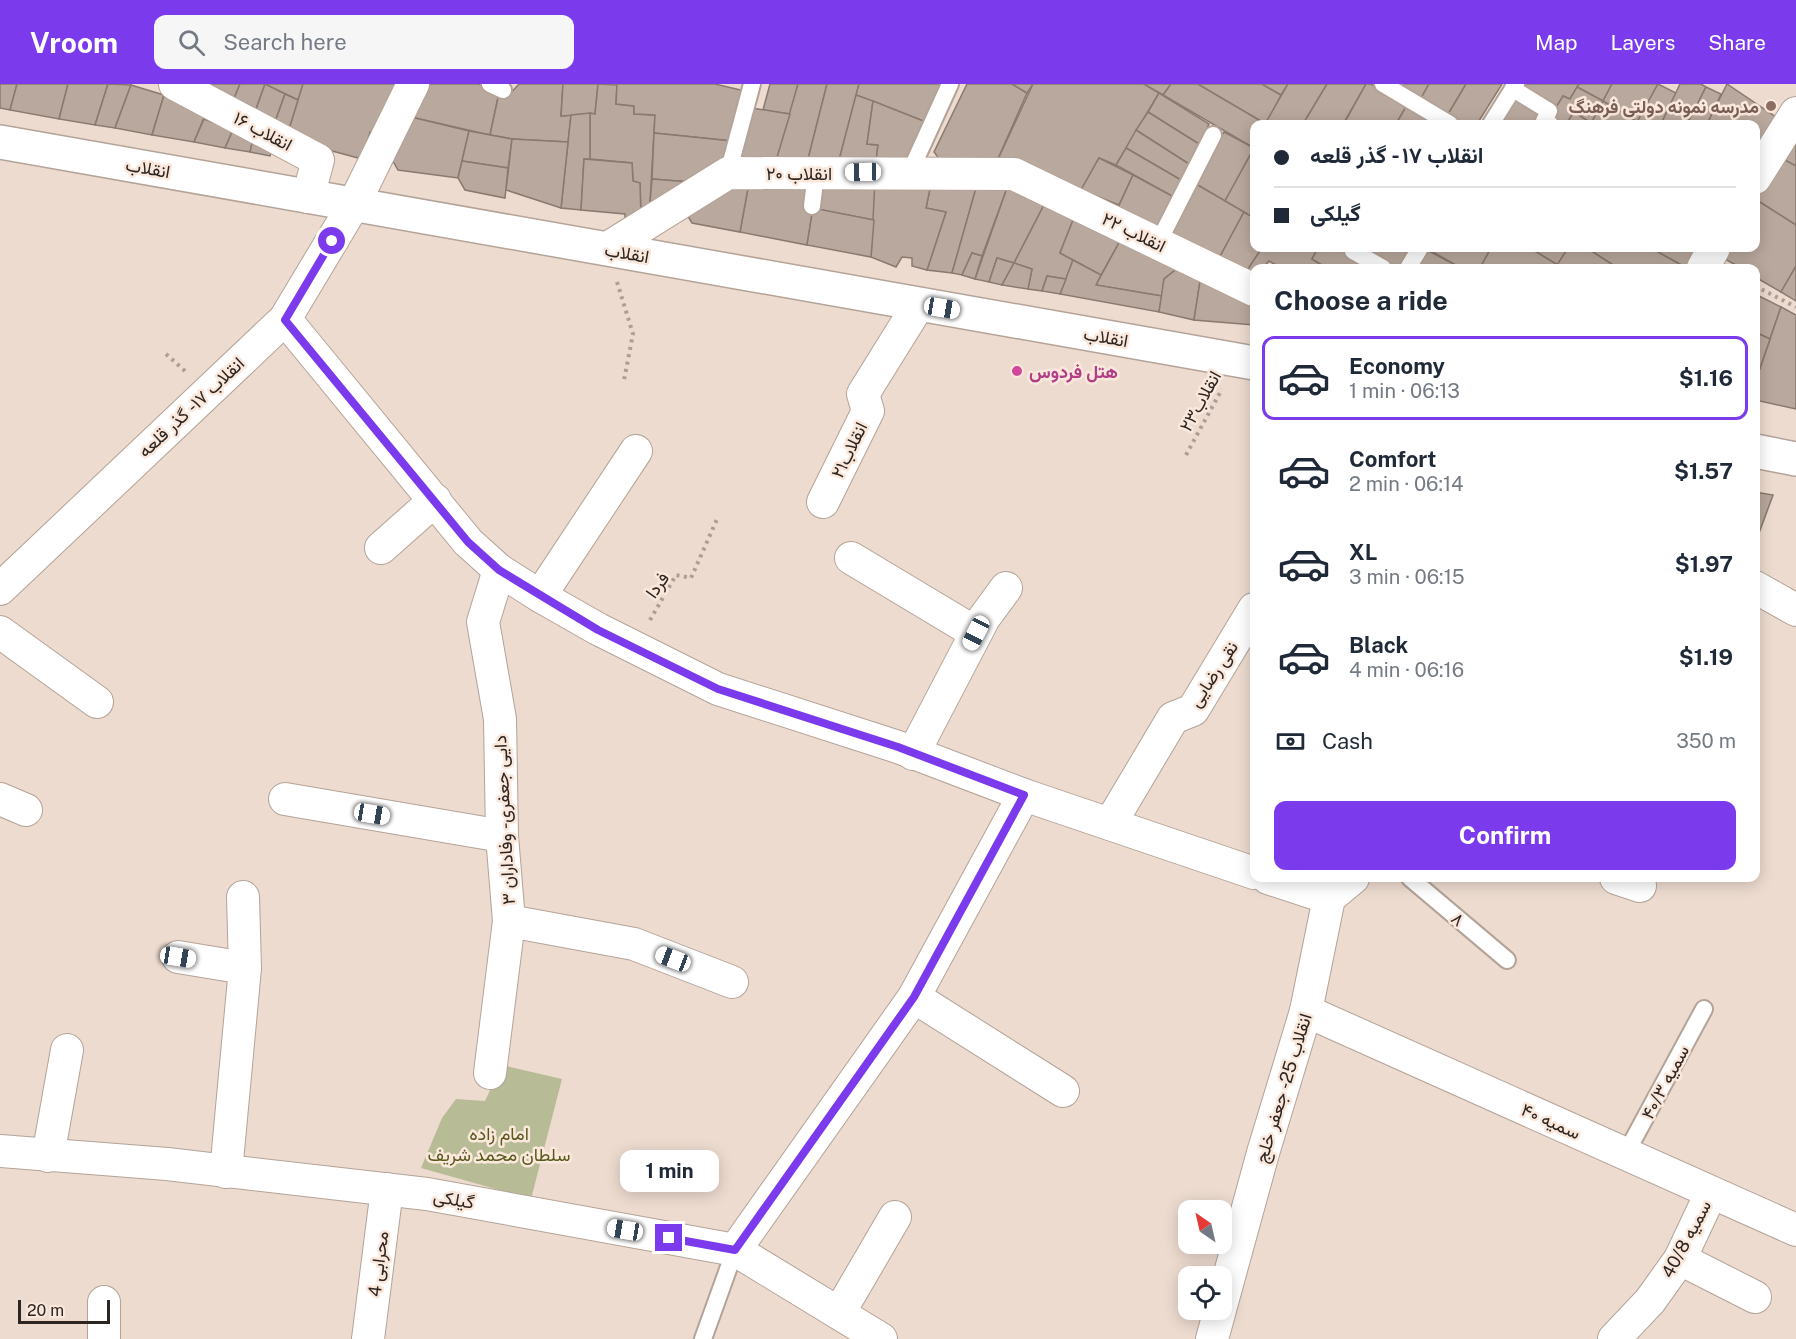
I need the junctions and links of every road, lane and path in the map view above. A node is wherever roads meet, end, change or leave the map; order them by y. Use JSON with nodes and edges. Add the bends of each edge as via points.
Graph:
{"nodes":[{"id":1,"x":175,"y":84,"type":"edge"},
{"id":2,"x":413,"y":84,"type":"edge"},
{"id":3,"x":752,"y":84,"type":"edge"},
{"id":4,"x":950,"y":84,"type":"edge"},
{"id":5,"x":1383,"y":84,"type":"edge"},
{"id":6,"x":1515,"y":86,"type":"edge"},
{"id":7,"x":1796,"y":113,"type":"edge"},
{"id":8,"x":1443,"y":120,"type":"edge"},
{"id":9,"x":1494,"y":120,"type":"edge"},
{"id":10,"x":1544,"y":120,"type":"edge"},
{"id":11,"x":1213,"y":135,"type":"dead end"},
{"id":12,"x":0,"y":142,"type":"edge"},
{"id":13,"x":1760,"y":170,"type":"edge"},
{"id":14,"x":910,"y":172,"type":"junction"},
{"id":15,"x":728,"y":173,"type":"junction"},
{"id":16,"x":816,"y":173,"type":"junction"},
{"id":17,"x":1014,"y":174,"type":"joint"},
{"id":18,"x":308,"y":197,"type":"junction"},
{"id":19,"x":354,"y":204,"type":"junction"},
{"id":20,"x":812,"y":206,"type":"dead end"},
{"id":21,"x":1158,"y":243,"type":"junction"},
{"id":22,"x":606,"y":249,"type":"junction"},
{"id":23,"x":1356,"y":252,"type":"edge"},
{"id":24,"x":1376,"y":264,"type":"edge"},
{"id":25,"x":1250,"y":288,"type":"edge"},
{"id":26,"x":1760,"y":289,"type":"edge"},
{"id":27,"x":919,"y":304,"type":"junction"},
{"id":28,"x":1796,"y":307,"type":"edge"},
{"id":29,"x":285,"y":320,"type":"junction"},
{"id":30,"x":1246,"y":362,"type":"edge"},
{"id":31,"x":624,"y":380,"type":"dead end"},
{"id":32,"x":636,"y":452,"type":"dead end"},
{"id":33,"x":1760,"y":453,"type":"edge"},
{"id":34,"x":1186,"y":454,"type":"dead end"},
{"id":35,"x":1796,"y":459,"type":"edge"},
{"id":36,"x":435,"y":501,"type":"junction"},
{"id":37,"x":824,"y":502,"type":"dead end"},
{"id":38,"x":718,"y":517,"type":"dead end"},
{"id":39,"x":381,"y":548,"type":"dead end"},
{"id":40,"x":851,"y":558,"type":"dead end"},
{"id":41,"x":499,"y":570,"type":"junction"},
{"id":42,"x":5,"y":577,"type":"edge"},
{"id":43,"x":1005,"y":588,"type":"dead end"},
{"id":44,"x":1760,"y":590,"type":"edge"},
{"id":45,"x":540,"y":596,"type":"junction"},
{"id":46,"x":1796,"y":610,"type":"edge"},
{"id":47,"x":1250,"y":616,"type":"edge"},
{"id":48,"x":0,"y":632,"type":"edge"},
{"id":49,"x":976,"y":633,"type":"junction"},
{"id":50,"x":635,"y":646,"type":"junction"},
{"id":51,"x":97,"y":702,"type":"dead end"},
{"id":52,"x":913,"y":754,"type":"junction"},
{"id":53,"x":1024,"y":795,"type":"junction"},
{"id":54,"x":285,"y":799,"type":"dead end"},
{"id":55,"x":1110,"y":824,"type":"junction"},
{"id":56,"x":502,"y":836,"type":"junction"},
{"id":57,"x":1250,"y":872,"type":"edge"},
{"id":58,"x":1280,"y":882,"type":"edge"},
{"id":59,"x":1348,"y":882,"type":"edge"},
{"id":60,"x":1415,"y":882,"type":"edge"},
{"id":61,"x":243,"y":897,"type":"dead end"},
{"id":62,"x":1329,"y":898,"type":"junction"},
{"id":63,"x":509,"y":921,"type":"junction"},
{"id":64,"x":178,"y":957,"type":"dead end"},
{"id":65,"x":1507,"y":960,"type":"dead end"},
{"id":66,"x":245,"y":968,"type":"junction"},
{"id":67,"x":732,"y":982,"type":"dead end"},
{"id":68,"x":914,"y":997,"type":"junction"},
{"id":69,"x":1704,"y":1008,"type":"dead end"},
{"id":70,"x":1306,"y":1011,"type":"junction"},
{"id":71,"x":67,"y":1050,"type":"dead end"},
{"id":72,"x":490,"y":1074,"type":"dead end"},
{"id":73,"x":1063,"y":1091,"type":"dead end"},
{"id":74,"x":0,"y":1150,"type":"edge"},
{"id":75,"x":1626,"y":1155,"type":"junction"},
{"id":76,"x":48,"y":1156,"type":"junction"},
{"id":77,"x":226,"y":1172,"type":"junction"},
{"id":78,"x":387,"y":1190,"type":"junction"},
{"id":79,"x":1711,"y":1193,"type":"junction"},
{"id":80,"x":895,"y":1217,"type":"dead end"},
{"id":81,"x":1796,"y":1230,"type":"edge"},
{"id":82,"x":735,"y":1250,"type":"junction"},
{"id":83,"x":1680,"y":1259,"type":"junction"},
{"id":84,"x":1232,"y":1267,"type":"edge"},
{"id":85,"x":1755,"y":1297,"type":"dead end"},
{"id":86,"x":104,"y":1302,"type":"dead end"},
{"id":87,"x":839,"y":1313,"type":"junction"},
{"id":88,"x":1218,"y":1320,"type":"edge"},
{"id":89,"x":104,"y":1339,"type":"edge"},
{"id":90,"x":369,"y":1339,"type":"edge"},
{"id":91,"x":703,"y":1339,"type":"edge"},
{"id":92,"x":881,"y":1339,"type":"edge"},
{"id":93,"x":1212,"y":1339,"type":"edge"},
{"id":94,"x":1614,"y":1339,"type":"edge"}],
"edges":[{"from":1,"to":18,"type":"street","name":"انقلاب ۱۶","via":[[318,160]]},
{"from":2,"to":19,"type":"street","name":"انقلاب ۱۷ - گذر قلعه"},
{"from":3,"to":15,"type":"lane"},
{"from":4,"to":14,"type":"lane"},
{"from":5,"to":8,"type":"lane"},
{"from":6,"to":9,"type":"lane"},
{"from":6,"to":10,"type":"lane","via":[[1549,111]]},
{"from":7,"to":13,"type":"street"},
{"from":11,"to":21,"type":"lane"},
{"from":12,"to":18,"type":"main road","name":"انقلاب"},
{"from":14,"to":16,"type":"street","name":"انقلاب ۲۰"},
{"from":14,"to":17,"type":"street","name":"انقلاب ۲۰"},
{"from":15,"to":16,"type":"street","name":"انقلاب ۲۰"},
{"from":15,"to":22,"type":"street"},
{"from":16,"to":20,"type":"lane"},
{"from":17,"to":21,"type":"street","name":"انقلاب ۲۲"},
{"from":18,"to":19,"type":"main road","name":"انقلاب"},
{"from":19,"to":22,"type":"main road","name":"انقلاب"},
{"from":19,"to":29,"type":"street","name":"انقلاب ۱۷ - گذر قلعه"},
{"from":21,"to":25,"type":"street","name":"انقلاب ۲۲"},
{"from":22,"to":27,"type":"main road","name":"انقلاب"},
{"from":22,"to":31,"type":"path","via":[[633,334]]},
{"from":23,"to":24,"type":"lane"},
{"from":26,"to":28,"type":"path"},
{"from":27,"to":30,"type":"main road","name":"انقلاب"},
{"from":27,"to":37,"type":"street","name":"انقلاب۲۱","via":[[863,394],[868,411]]},
{"from":29,"to":36,"type":"street"},
{"from":29,"to":42,"type":"street","name":"انقلاب ۱۷ - گذر قلعه"},
{"from":30,"to":34,"type":"path","name":"انقلاب۲۳"},
{"from":32,"to":45,"type":"street"},
{"from":33,"to":35,"type":"main road"},
{"from":36,"to":39,"type":"street"},
{"from":36,"to":41,"type":"street","via":[[468,542]]},
{"from":38,"to":50,"type":"path","name":"فردا","via":[[691,578],[675,575]]},
{"from":40,"to":49,"type":"street"},
{"from":41,"to":45,"type":"street"},
{"from":41,"to":56,"type":"street","name":"دایی جعفری - وفاداران ۳","via":[[483,622],[500,719]]},
{"from":43,"to":49,"type":"street"},
{"from":44,"to":46,"type":"street"},
{"from":45,"to":50,"type":"street","via":[[598,630]]},
{"from":47,"to":55,"type":"street","name":"نقی رضایی","via":[[1193,710],[1173,718]]},
{"from":48,"to":51,"type":"street"},
{"from":49,"to":52,"type":"street"},
{"from":50,"to":52,"type":"street","via":[[718,689]]},
{"from":52,"to":53,"type":"street"},
{"from":53,"to":55,"type":"street"},
{"from":53,"to":68,"type":"street"},
{"from":54,"to":56,"type":"street"},
{"from":55,"to":57,"type":"street"},
{"from":56,"to":63,"type":"street","name":"دایی جعفری - وفاداران ۳"},
{"from":58,"to":62,"type":"street"},
{"from":59,"to":62,"type":"street"},
{"from":60,"to":65,"type":"lane","name":"۸"},
{"from":61,"to":66,"type":"street"},
{"from":62,"to":70,"type":"street","name":"انقلاب 25 - جعفر خلج"},
{"from":63,"to":67,"type":"street","via":[[634,944]]},
{"from":63,"to":72,"type":"street","name":"دایی جعفری - وفاداران ۳"},
{"from":64,"to":66,"type":"street"},
{"from":66,"to":77,"type":"street"},
{"from":68,"to":73,"type":"street"},
{"from":68,"to":82,"type":"street"},
{"from":69,"to":75,"type":"lane","name":"سمیه ۴۰/۳"},
{"from":70,"to":75,"type":"street","name":"سمیه ۴۰"},
{"from":70,"to":84,"type":"street","name":"انقلاب 25 - جعفر خلج"},
{"from":71,"to":76,"type":"street"},
{"from":74,"to":76,"type":"street","name":"گیلکی"},
{"from":75,"to":79,"type":"street","name":"سمیه ۴۰"},
{"from":76,"to":77,"type":"street","name":"گیلکی"},
{"from":77,"to":78,"type":"street","name":"گیلکی"},
{"from":78,"to":82,"type":"street","name":"گیلکی"},
{"from":78,"to":90,"type":"street","name":"محرابی 4"},
{"from":79,"to":81,"type":"street","name":"سمیه ۴۰"},
{"from":79,"to":83,"type":"street","name":"سمیه 40/8"},
{"from":80,"to":87,"type":"street"},
{"from":82,"to":87,"type":"street","name":"گیلکی"},
{"from":82,"to":91,"type":"lane"},
{"from":83,"to":85,"type":"street"},
{"from":83,"to":94,"type":"street","name":"سمیه 40/8"},
{"from":86,"to":89,"type":"street"},
{"from":87,"to":92,"type":"street","name":"گیلکی"},
{"from":88,"to":93,"type":"street","name":"انقلاب 25 - جعفر خلج"}]}
